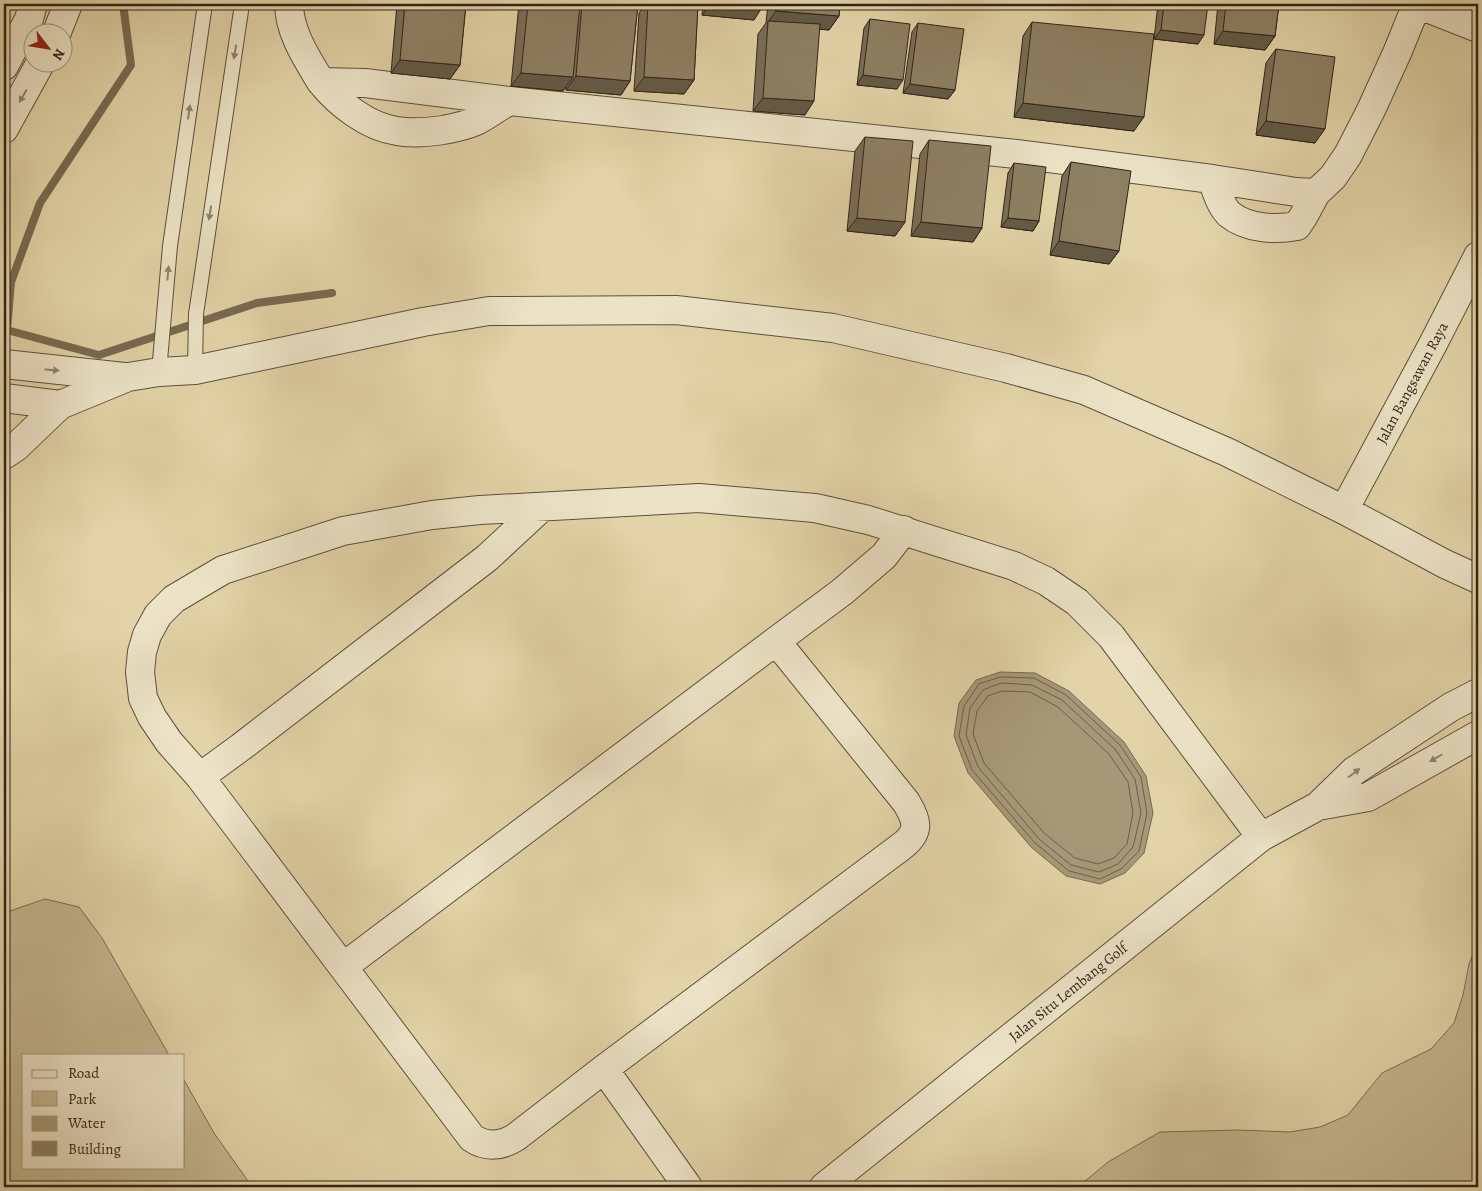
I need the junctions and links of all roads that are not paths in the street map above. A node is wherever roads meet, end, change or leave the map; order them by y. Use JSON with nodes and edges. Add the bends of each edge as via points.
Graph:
{"nodes":[{"id":1,"x":33,"y":4,"type":"edge"},
{"id":2,"x":68,"y":4,"type":"edge"},
{"id":3,"x":205,"y":4,"type":"edge"},
{"id":4,"x":242,"y":4,"type":"edge"},
{"id":5,"x":289,"y":4,"type":"edge"},
{"id":6,"x":1417,"y":4,"type":"edge"},
{"id":7,"x":61,"y":22,"type":"edge"},
{"id":8,"x":1478,"y":28,"type":"edge"},
{"id":9,"x":4,"y":66,"type":"edge"},
{"id":10,"x":35,"y":72,"type":"edge"},
{"id":11,"x":322,"y":82,"type":"junction"},
{"id":12,"x":509,"y":101,"type":"junction"},
{"id":13,"x":4,"y":129,"type":"edge"},
{"id":14,"x":1212,"y":179,"type":"junction"},
{"id":15,"x":1316,"y":193,"type":"junction"},
{"id":16,"x":1478,"y":256,"type":"edge"},
{"id":17,"x":4,"y":364,"type":"edge"},
{"id":18,"x":195,"y":370,"type":"junction"},
{"id":19,"x":159,"y":372,"type":"junction"},
{"id":20,"x":128,"y":377,"type":"junction"},
{"id":21,"x":4,"y":398,"type":"edge"},
{"id":22,"x":60,"y":405,"type":"junction"},
{"id":23,"x":4,"y":456,"type":"edge"},
{"id":24,"x":542,"y":507,"type":"junction"},
{"id":25,"x":1344,"y":510,"type":"junction"},
{"id":26,"x":904,"y":530,"type":"junction"},
{"id":27,"x":1478,"y":579,"type":"edge"},
{"id":28,"x":776,"y":641,"type":"junction"},
{"id":29,"x":1478,"y":693,"type":"edge"},
{"id":30,"x":1451,"y":707,"type":"junction"},
{"id":31,"x":1472,"y":738,"type":"edge"},
{"id":32,"x":200,"y":777,"type":"junction"},
{"id":33,"x":1318,"y":806,"type":"junction"},
{"id":34,"x":1260,"y":836,"type":"junction"},
{"id":35,"x":343,"y":967,"type":"junction"},
{"id":36,"x":604,"y":1069,"type":"junction"},
{"id":37,"x":688,"y":1187,"type":"edge"},
{"id":38,"x":824,"y":1187,"type":"edge"}],
"edges":[{"from":1,"to":9,"type":"street","via":[[29,19]]},
{"from":2,"to":7,"type":"street"},
{"from":19,"to":3,"type":"lane","one_way":true,"via":[[170,246]]},
{"from":4,"to":18,"type":"lane","one_way":true,"via":[[196,314]]},
{"from":5,"to":11,"type":"street","via":[[301,49]]},
{"from":6,"to":8,"type":"street"},
{"from":6,"to":15,"type":"street","via":[[1348,155],[1333,177]]},
{"from":10,"to":13,"type":"street","one_way":true},
{"from":11,"to":12,"type":"street","via":[[365,83]]},
{"from":11,"to":12,"type":"street","via":[[334,98],[354,112],[395,131],[429,132],[458,127],[476,121]]},
{"from":12,"to":14,"type":"street","via":[[1016,154]]},
{"from":14,"to":15,"type":"street"},
{"from":14,"to":15,"type":"street","via":[[1229,213],[1262,227],[1297,226]]},
{"from":16,"to":25,"type":"street","name":"Jalan Bangsawan Raya"},
{"from":17,"to":20,"type":"street","one_way":true},
{"from":18,"to":19,"type":"street"},
{"from":18,"to":25,"type":"street","via":[[489,310],[676,310],[751,317],[832,328],[1006,368],[1084,390],[1227,452]]},
{"from":19,"to":20,"type":"street"},
{"from":20,"to":22,"type":"street"},
{"from":21,"to":22,"type":"street"},
{"from":22,"to":23,"type":"street"},
{"from":24,"to":26,"type":"street","via":[[699,498],[815,508]]},
{"from":24,"to":32,"type":"street","via":[[488,558]]},
{"from":24,"to":32,"type":"street","via":[[432,515],[343,531],[224,570],[174,598],[158,615],[147,635],[140,672],[143,698],[169,742]]},
{"from":25,"to":27,"type":"street"},
{"from":26,"to":28,"type":"street","via":[[884,556]]},
{"from":26,"to":34,"type":"street","via":[[1014,566],[1046,581],[1077,602],[1111,636]]},
{"from":28,"to":35,"type":"street"},
{"from":28,"to":36,"type":"street","via":[[906,802],[915,818],[913,834],[909,841]]},
{"from":29,"to":30,"type":"street","name":"Jalan Situ Lembang Golf"},
{"from":30,"to":31,"type":"street"},
{"from":33,"to":30,"type":"street","name":"Jalan Situ Lembang Golf","one_way":true,"via":[[1354,771]]},
{"from":31,"to":33,"type":"street","name":"Jalan Situ Lembang Golf","one_way":true,"via":[[1368,797]]},
{"from":32,"to":35,"type":"street"},
{"from":33,"to":34,"type":"street","name":"Jalan Situ Lembang Golf"},
{"from":34,"to":38,"type":"street","name":"Jalan Situ Lembang Golf"},
{"from":35,"to":36,"type":"street","via":[[472,1138],[481,1144],[506,1143]]},
{"from":36,"to":37,"type":"street"}]}
